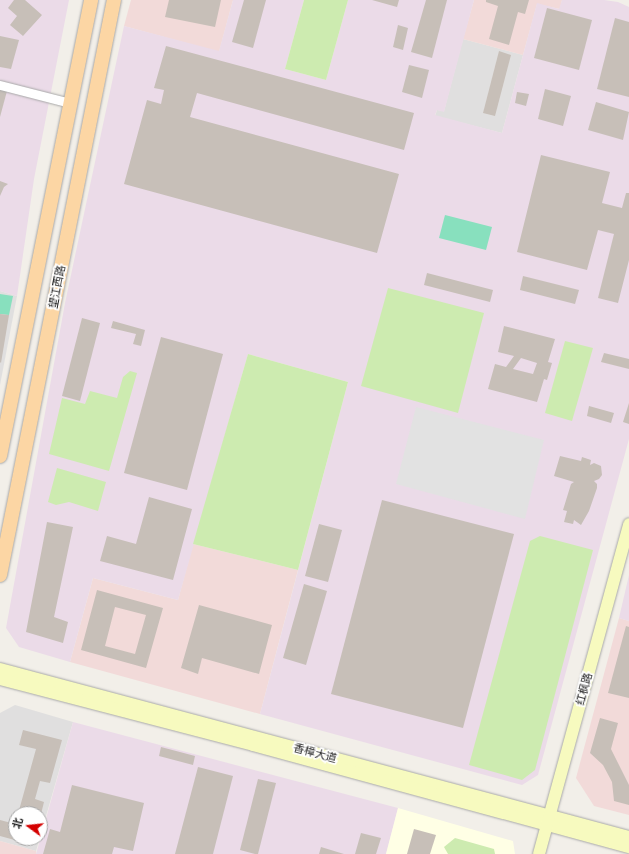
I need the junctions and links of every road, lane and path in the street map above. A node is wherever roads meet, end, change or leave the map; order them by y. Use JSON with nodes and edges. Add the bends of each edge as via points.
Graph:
{"nodes":[{"id":1,"x":91,"y":0,"type":"edge"},
{"id":2,"x":114,"y":0,"type":"edge"},
{"id":3,"x":0,"y":85,"type":"edge"},
{"id":4,"x":70,"y":103,"type":"junction"},
{"id":5,"x":0,"y":456,"type":"edge"},
{"id":6,"x":629,"y":524,"type":"edge"},
{"id":7,"x":0,"y":575,"type":"edge"},
{"id":8,"x":0,"y":669,"type":"edge"},
{"id":9,"x":0,"y":679,"type":"edge"},
{"id":10,"x":549,"y":820,"type":"junction"},
{"id":11,"x":629,"y":837,"type":"edge"},
{"id":12,"x":629,"y":847,"type":"edge"},
{"id":13,"x":539,"y":854,"type":"edge"}],
"edges":[{"from":1,"to":4,"type":"main road","name":"望江西路"},
{"from":2,"to":7,"type":"main road","name":"望江西路"},
{"from":3,"to":4,"type":"street"},
{"from":4,"to":5,"type":"main road","name":"望江西路"},
{"from":6,"to":10,"type":"main road","name":"红枫路"},
{"from":8,"to":10,"type":"main road","name":"香樟大道"},
{"from":9,"to":10,"type":"main road","name":"香樟大道"},
{"from":10,"to":11,"type":"main road","name":"香樟大道"},
{"from":10,"to":12,"type":"main road","name":"香樟大道"},
{"from":10,"to":13,"type":"main road","name":"红枫路"}]}
